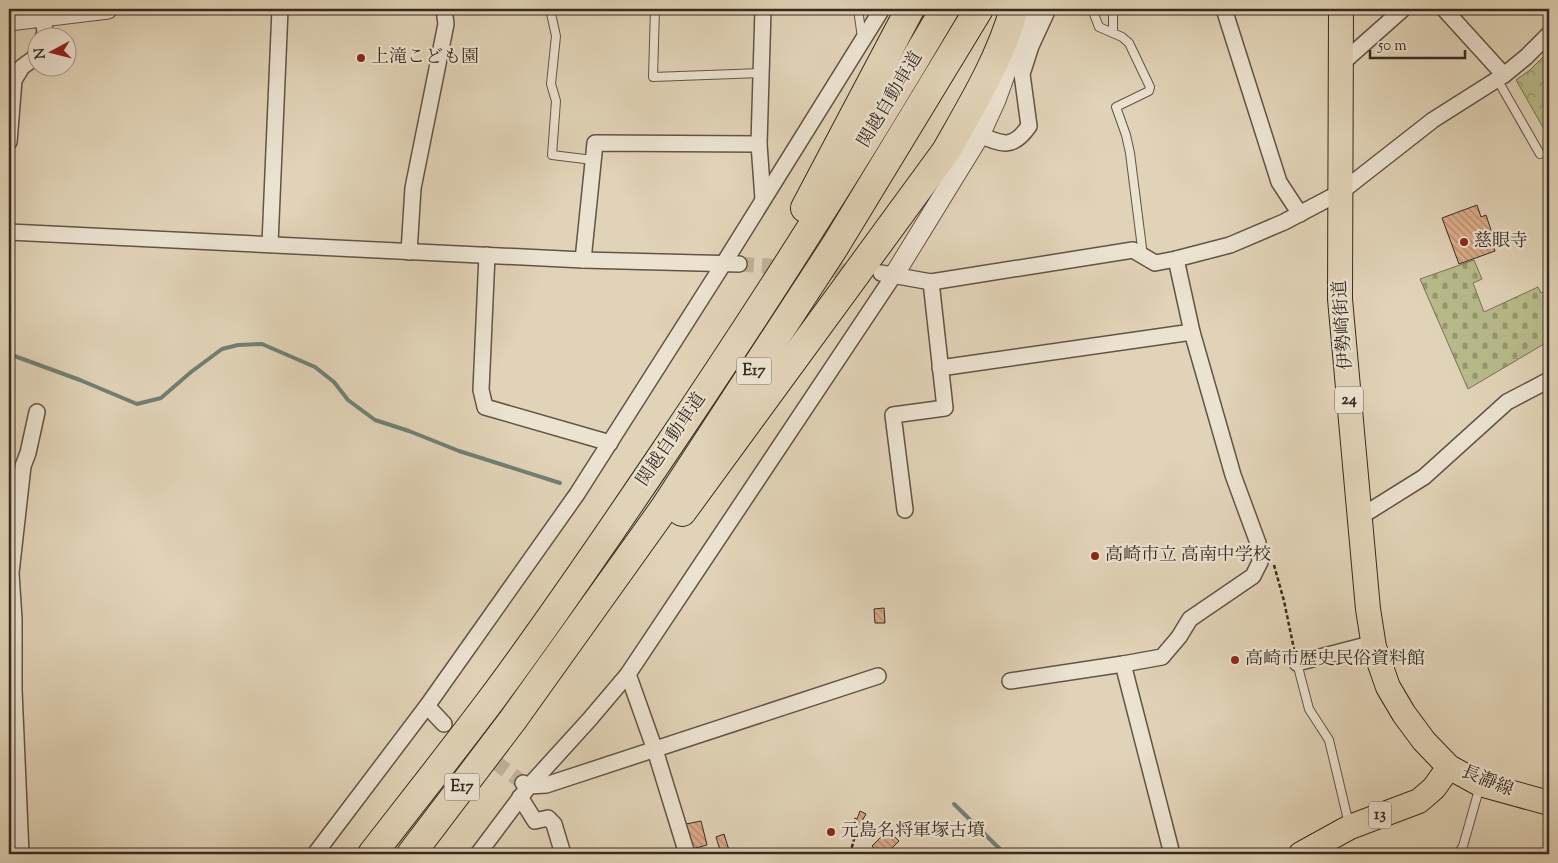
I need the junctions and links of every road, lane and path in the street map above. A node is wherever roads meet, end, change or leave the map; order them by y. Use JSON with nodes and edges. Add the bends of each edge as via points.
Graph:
{"nodes":[{"id":1,"x":108,"y":9,"type":"edge"},
{"id":2,"x":280,"y":9,"type":"edge"},
{"id":3,"x":444,"y":9,"type":"edge"},
{"id":4,"x":550,"y":9,"type":"edge"},
{"id":5,"x":655,"y":9,"type":"edge"},
{"id":6,"x":763,"y":9,"type":"edge"},
{"id":7,"x":858,"y":9,"type":"edge"},
{"id":8,"x":882,"y":9,"type":"edge"},
{"id":9,"x":910,"y":9,"type":"edge"},
{"id":10,"x":945,"y":9,"type":"edge"},
{"id":11,"x":979,"y":9,"type":"edge"},
{"id":12,"x":1014,"y":9,"type":"edge"},
{"id":13,"x":1032,"y":9,"type":"edge"},
{"id":14,"x":1048,"y":9,"type":"edge"},
{"id":15,"x":1092,"y":9,"type":"edge"},
{"id":16,"x":1113,"y":9,"type":"edge"},
{"id":17,"x":1224,"y":9,"type":"edge"},
{"id":18,"x":1341,"y":9,"type":"edge"},
{"id":19,"x":1403,"y":9,"type":"edge"},
{"id":20,"x":1444,"y":9,"type":"edge"},
{"id":21,"x":43,"y":13,"type":"edge"},
{"id":22,"x":9,"y":21,"type":"edge"},
{"id":23,"x":45,"y":28,"type":"edge"},
{"id":24,"x":1113,"y":33,"type":"junction"},
{"id":25,"x":1549,"y":34,"type":"edge"},
{"id":26,"x":863,"y":40,"type":"junction"},
{"id":27,"x":28,"y":63,"type":"edge"},
{"id":28,"x":1340,"y":65,"type":"junction"},
{"id":29,"x":761,"y":73,"type":"junction"},
{"id":30,"x":1500,"y":77,"type":"junction"},
{"id":31,"x":980,"y":135,"type":"junction"},
{"id":32,"x":9,"y":142,"type":"edge"},
{"id":33,"x":759,"y":144,"type":"junction"},
{"id":34,"x":1540,"y":154,"type":"dead end"},
{"id":35,"x":593,"y":160,"type":"junction"},
{"id":36,"x":1341,"y":192,"type":"junction"},
{"id":37,"x":763,"y":199,"type":"junction"},
{"id":38,"x":1300,"y":214,"type":"junction"},
{"id":39,"x":9,"y":232,"type":"edge"},
{"id":40,"x":270,"y":244,"type":"junction"},
{"id":41,"x":409,"y":252,"type":"junction"},
{"id":42,"x":1140,"y":254,"type":"junction"},
{"id":43,"x":487,"y":255,"type":"junction"},
{"id":44,"x":1176,"y":259,"type":"junction"},
{"id":45,"x":583,"y":260,"type":"junction"},
{"id":46,"x":731,"y":264,"type":"junction"},
{"id":47,"x":887,"y":274,"type":"junction"},
{"id":48,"x":930,"y":282,"type":"junction"},
{"id":49,"x":1192,"y":332,"type":"junction"},
{"id":50,"x":940,"y":368,"type":"junction"},
{"id":51,"x":1549,"y":380,"type":"edge"},
{"id":52,"x":709,"y":386,"type":"junction"},
{"id":53,"x":36,"y":412,"type":"dead end"},
{"id":54,"x":610,"y":443,"type":"junction"},
{"id":55,"x":905,"y":510,"type":"dead end"},
{"id":56,"x":1360,"y":517,"type":"junction"},
{"id":57,"x":1278,"y":577,"type":"dead end"},
{"id":58,"x":11,"y":619,"type":"edge"},
{"id":59,"x":1374,"y":643,"type":"junction"},
{"id":60,"x":1297,"y":663,"type":"junction"},
{"id":61,"x":1123,"y":664,"type":"junction"},
{"id":62,"x":628,"y":674,"type":"junction"},
{"id":63,"x":878,"y":676,"type":"dead end"},
{"id":64,"x":1010,"y":681,"type":"dead end"},
{"id":65,"x":427,"y":706,"type":"junction"},
{"id":66,"x":512,"y":721,"type":"junction"},
{"id":67,"x":444,"y":724,"type":"tunnel mouth"},
{"id":68,"x":655,"y":750,"type":"junction"},
{"id":69,"x":1449,"y":767,"type":"junction"},
{"id":70,"x":1480,"y":784,"type":"junction"},
{"id":71,"x":524,"y":788,"type":"junction"},
{"id":72,"x":1547,"y":797,"type":"edge"},
{"id":73,"x":1350,"y":827,"type":"junction"},
{"id":74,"x":856,"y":832,"type":"dead end"},
{"id":75,"x":21,"y":854,"type":"edge"},
{"id":76,"x":315,"y":854,"type":"edge"},
{"id":77,"x":372,"y":854,"type":"edge"},
{"id":78,"x":411,"y":854,"type":"edge"},
{"id":79,"x":478,"y":854,"type":"edge"},
{"id":80,"x":563,"y":854,"type":"edge"},
{"id":81,"x":687,"y":854,"type":"edge"},
{"id":82,"x":850,"y":854,"type":"edge"},
{"id":83,"x":1172,"y":854,"type":"edge"},
{"id":84,"x":1301,"y":854,"type":"edge"},
{"id":85,"x":1458,"y":854,"type":"edge"}],
"edges":[{"from":1,"to":21,"type":"street"},
{"from":2,"to":40,"type":"street"},
{"from":3,"to":41,"type":"street","via":[[446,24],[413,188]]},
{"from":4,"to":35,"type":"lane","via":[[556,36],[550,84],[556,101],[552,155]]},
{"from":5,"to":29,"type":"lane","via":[[653,76]]},
{"from":6,"to":29,"type":"street"},
{"from":7,"to":26,"type":"lane"},
{"from":8,"to":26,"type":"street"},
{"from":9,"to":52,"type":"highway"},
{"from":10,"to":52,"type":"highway","name":"関越自動車道","number":"E17","via":[[809,233]]},
{"from":11,"to":66,"type":"highway","name":"関越自動車道","number":"E17","via":[[835,246],[747,382],[665,506]]},
{"from":12,"to":66,"type":"highway","via":[[996,59],[946,150],[632,580]]},
{"from":13,"to":31,"type":"street"},
{"from":14,"to":31,"type":"street","via":[[1022,74],[1029,126],[1017,140],[1009,142],[999,143]]},
{"from":15,"to":24,"type":"lane","via":[[1099,27]]},
{"from":16,"to":24,"type":"lane"},
{"from":17,"to":38,"type":"street","via":[[1279,182]]},
{"from":18,"to":28,"type":"main road","name":"伊勢崎街道","number":"24"},
{"from":19,"to":28,"type":"street"},
{"from":20,"to":30,"type":"street"},
{"from":21,"to":22,"type":"street"},
{"from":21,"to":23,"type":"street"},
{"from":24,"to":42,"type":"lane","via":[[1129,44],[1150,87],[1149,91],[1116,108],[1126,135],[1134,175]]},
{"from":25,"to":30,"type":"street"},
{"from":26,"to":37,"type":"street"},
{"from":27,"to":32,"type":"street","via":[[14,80]]},
{"from":28,"to":36,"type":"main road","name":"伊勢崎街道","number":"24"},
{"from":29,"to":33,"type":"street"},
{"from":30,"to":34,"type":"lane"},
{"from":30,"to":36,"type":"street","via":[[1433,120]]},
{"from":31,"to":47,"type":"street"},
{"from":33,"to":35,"type":"street","via":[[595,143]]},
{"from":33,"to":37,"type":"street"},
{"from":35,"to":45,"type":"street"},
{"from":36,"to":38,"type":"street"},
{"from":36,"to":56,"type":"main road","name":"伊勢崎街道","number":"24","via":[[1340,298]]},
{"from":37,"to":46,"type":"street"},
{"from":38,"to":44,"type":"street","via":[[1230,245]]},
{"from":39,"to":40,"type":"street"},
{"from":40,"to":41,"type":"street"},
{"from":41,"to":43,"type":"street"},
{"from":42,"to":44,"type":"street","via":[[1155,263]]},
{"from":42,"to":48,"type":"street","via":[[1134,250]]},
{"from":43,"to":45,"type":"street"},
{"from":43,"to":54,"type":"street","via":[[481,390],[485,408]]},
{"from":44,"to":49,"type":"street"},
{"from":45,"to":46,"type":"street"},
{"from":46,"to":54,"type":"street"},
{"from":47,"to":48,"type":"street"},
{"from":47,"to":62,"type":"street"},
{"from":48,"to":50,"type":"street"},
{"from":49,"to":50,"type":"street"},
{"from":49,"to":61,"type":"street","via":[[1234,475],[1258,543],[1260,562],[1253,576],[1190,619],[1162,657]]},
{"from":50,"to":55,"type":"street","via":[[945,408],[893,414]]},
{"from":51,"to":56,"type":"street","via":[[1507,402],[1424,477]]},
{"from":52,"to":77,"type":"highway","name":"関越自動車道","number":"E17","via":[[593,558],[486,707]]},
{"from":53,"to":58,"type":"street","via":[[23,466],[11,573]]},
{"from":54,"to":65,"type":"street"},
{"from":56,"to":59,"type":"main road","name":"伊勢崎街道","number":"24"},
{"from":57,"to":60,"type":"path"},
{"from":58,"to":75,"type":"street"},
{"from":59,"to":60,"type":"street"},
{"from":59,"to":69,"type":"main road","name":"伊勢崎街道","number":"24","via":[[1388,687],[1404,714]]},
{"from":60,"to":73,"type":"lane","via":[[1309,709],[1329,740]]},
{"from":61,"to":64,"type":"street"},
{"from":61,"to":83,"type":"street"},
{"from":62,"to":68,"type":"street"},
{"from":62,"to":71,"type":"street"},
{"from":63,"to":68,"type":"street"},
{"from":65,"to":67,"type":"street"},
{"from":65,"to":76,"type":"street"},
{"from":66,"to":78,"type":"highway","name":"関越自動車道","number":"E17"},
{"from":68,"to":71,"type":"street","via":[[541,787]]},
{"from":68,"to":81,"type":"street"},
{"from":69,"to":70,"type":"main road","name":"長瀞線"},
{"from":69,"to":73,"type":"main road","name":"長瀞線","number":"13","via":[[1434,788],[1419,801]]},
{"from":70,"to":72,"type":"main road","name":"長瀞線"},
{"from":70,"to":85,"type":"lane"},
{"from":71,"to":79,"type":"street"},
{"from":71,"to":80,"type":"street","via":[[534,821],[548,818],[554,824]]},
{"from":73,"to":84,"type":"main road","name":"長瀞線","number":"13"},
{"from":74,"to":82,"type":"path"}]}
